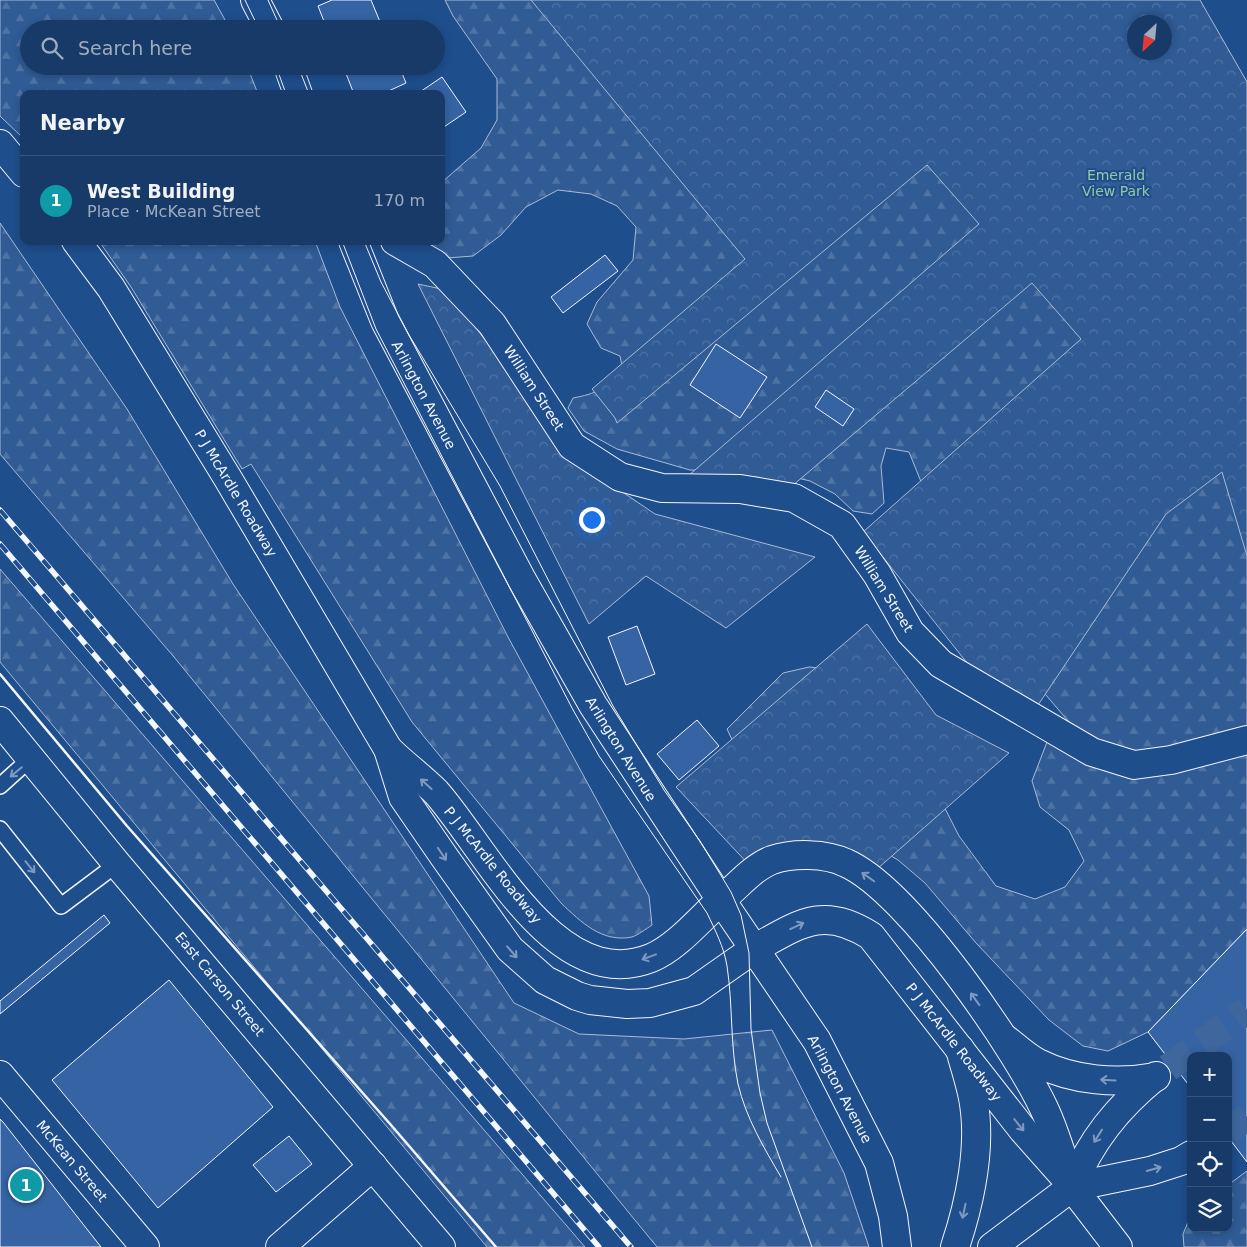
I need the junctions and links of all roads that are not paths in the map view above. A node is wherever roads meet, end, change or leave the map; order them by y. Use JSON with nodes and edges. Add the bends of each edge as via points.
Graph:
{"nodes":[{"id":1,"x":255,"y":0,"type":"edge"},
{"id":2,"x":265,"y":20,"type":"edge"},
{"id":3,"x":291,"y":75,"type":"edge"},
{"id":4,"x":297,"y":90,"type":"edge"},
{"id":5,"x":0,"y":144,"type":"edge"},
{"id":6,"x":20,"y":168,"type":"edge"},
{"id":7,"x":79,"y":245,"type":"edge"},
{"id":8,"x":355,"y":245,"type":"edge"},
{"id":9,"x":403,"y":245,"type":"edge"},
{"id":10,"x":0,"y":720,"type":"edge"},
{"id":11,"x":1247,"y":740,"type":"edge"},
{"id":12,"x":388,"y":749,"type":"junction"},
{"id":13,"x":31,"y":758,"type":"junction"},
{"id":14,"x":0,"y":786,"type":"edge"},
{"id":15,"x":0,"y":829,"type":"edge"},
{"id":16,"x":117,"y":864,"type":"junction"},
{"id":17,"x":722,"y":900,"type":"junction"},
{"id":18,"x":754,"y":949,"type":"junction"},
{"id":19,"x":1004,"y":1038,"type":"junction"},
{"id":20,"x":960,"y":1049,"type":"junction"},
{"id":21,"x":0,"y":1075,"type":"edge"},
{"id":22,"x":1187,"y":1157,"type":"edge"},
{"id":23,"x":373,"y":1166,"type":"junction"},
{"id":24,"x":1072,"y":1187,"type":"junction"},
{"id":25,"x":1001,"y":1241,"type":"edge"},
{"id":26,"x":145,"y":1247,"type":"edge"},
{"id":27,"x":280,"y":1247,"type":"edge"},
{"id":28,"x":441,"y":1247,"type":"edge"},
{"id":29,"x":897,"y":1247,"type":"edge"},
{"id":30,"x":955,"y":1247,"type":"edge"},
{"id":31,"x":1118,"y":1247,"type":"edge"}],
"edges":[{"from":1,"to":2,"type":"main road"},
{"from":3,"to":4,"type":"main road"},
{"from":5,"to":6,"type":"main road"},
{"from":7,"to":12,"type":"main road","name":"P J McArdle Roadway","via":[[111,288],[227,477]]},
{"from":8,"to":17,"type":"main road","name":"Arlington Avenue","via":[[385,321],[522,580],[593,705]]},
{"from":9,"to":11,"type":"main road","name":"William Street","via":[[434,264],[492,324],[572,446],[620,477],[662,488],[740,488],[794,498],[842,525],[877,574],[910,632],[941,664],[1092,752],[1134,765],[1171,760]]},
{"from":10,"to":13,"type":"main road","name":"East Carson Street"},
{"from":17,"to":12,"type":"main road","name":"P J McArdle Roadway","one_way":true,"via":[[662,952],[639,961],[613,962],[571,950],[549,934],[522,905],[435,792]]},
{"from":12,"to":18,"type":"main road","name":"P J McArdle Roadway","one_way":true,"via":[[403,797],[510,949],[545,980],[590,1000],[627,1004],[665,1000],[694,991]]},
{"from":13,"to":14,"type":"lane","one_way":true},
{"from":13,"to":16,"type":"main road","name":"East Carson Street"},
{"from":15,"to":16,"type":"lane","one_way":true,"via":[[62,906]]},
{"from":16,"to":23,"type":"main road","name":"East Carson Street"},
{"from":17,"to":18,"type":"main road","name":"Arlington Avenue"},
{"from":19,"to":17,"type":"main road","name":"P J McArdle Roadway","one_way":true,"via":[[948,961],[900,905],[876,883],[846,863],[804,855],[773,860],[763,864]]},
{"from":18,"to":20,"type":"main road","name":"P J McArdle Roadway","one_way":true,"via":[[811,920],[826,918],[851,924],[872,936]]},
{"from":18,"to":29,"type":"main road","name":"Arlington Avenue","via":[[816,1041],[879,1163],[894,1216]]},
{"from":19,"to":24,"type":"main road","via":[[1047,1114]]},
{"from":19,"to":24,"type":"main road","via":[[1037,1063],[1068,1074],[1131,1081],[1162,1072],[1130,1097],[1101,1130]]},
{"from":20,"to":24,"type":"main road","name":"P J McArdle Roadway","one_way":true},
{"from":20,"to":30,"type":"main road","one_way":true,"via":[[973,1099],[976,1132],[972,1174]]},
{"from":21,"to":26,"type":"main road","name":"McKean Street"},
{"from":24,"to":22,"type":"main road","one_way":true,"via":[[1150,1171]]},
{"from":23,"to":27,"type":"main road"},
{"from":23,"to":28,"type":"main road","name":"East Carson Street"},
{"from":24,"to":25,"type":"main road"},
{"from":24,"to":31,"type":"main road","name":"P J McArdle Roadway"}]}
